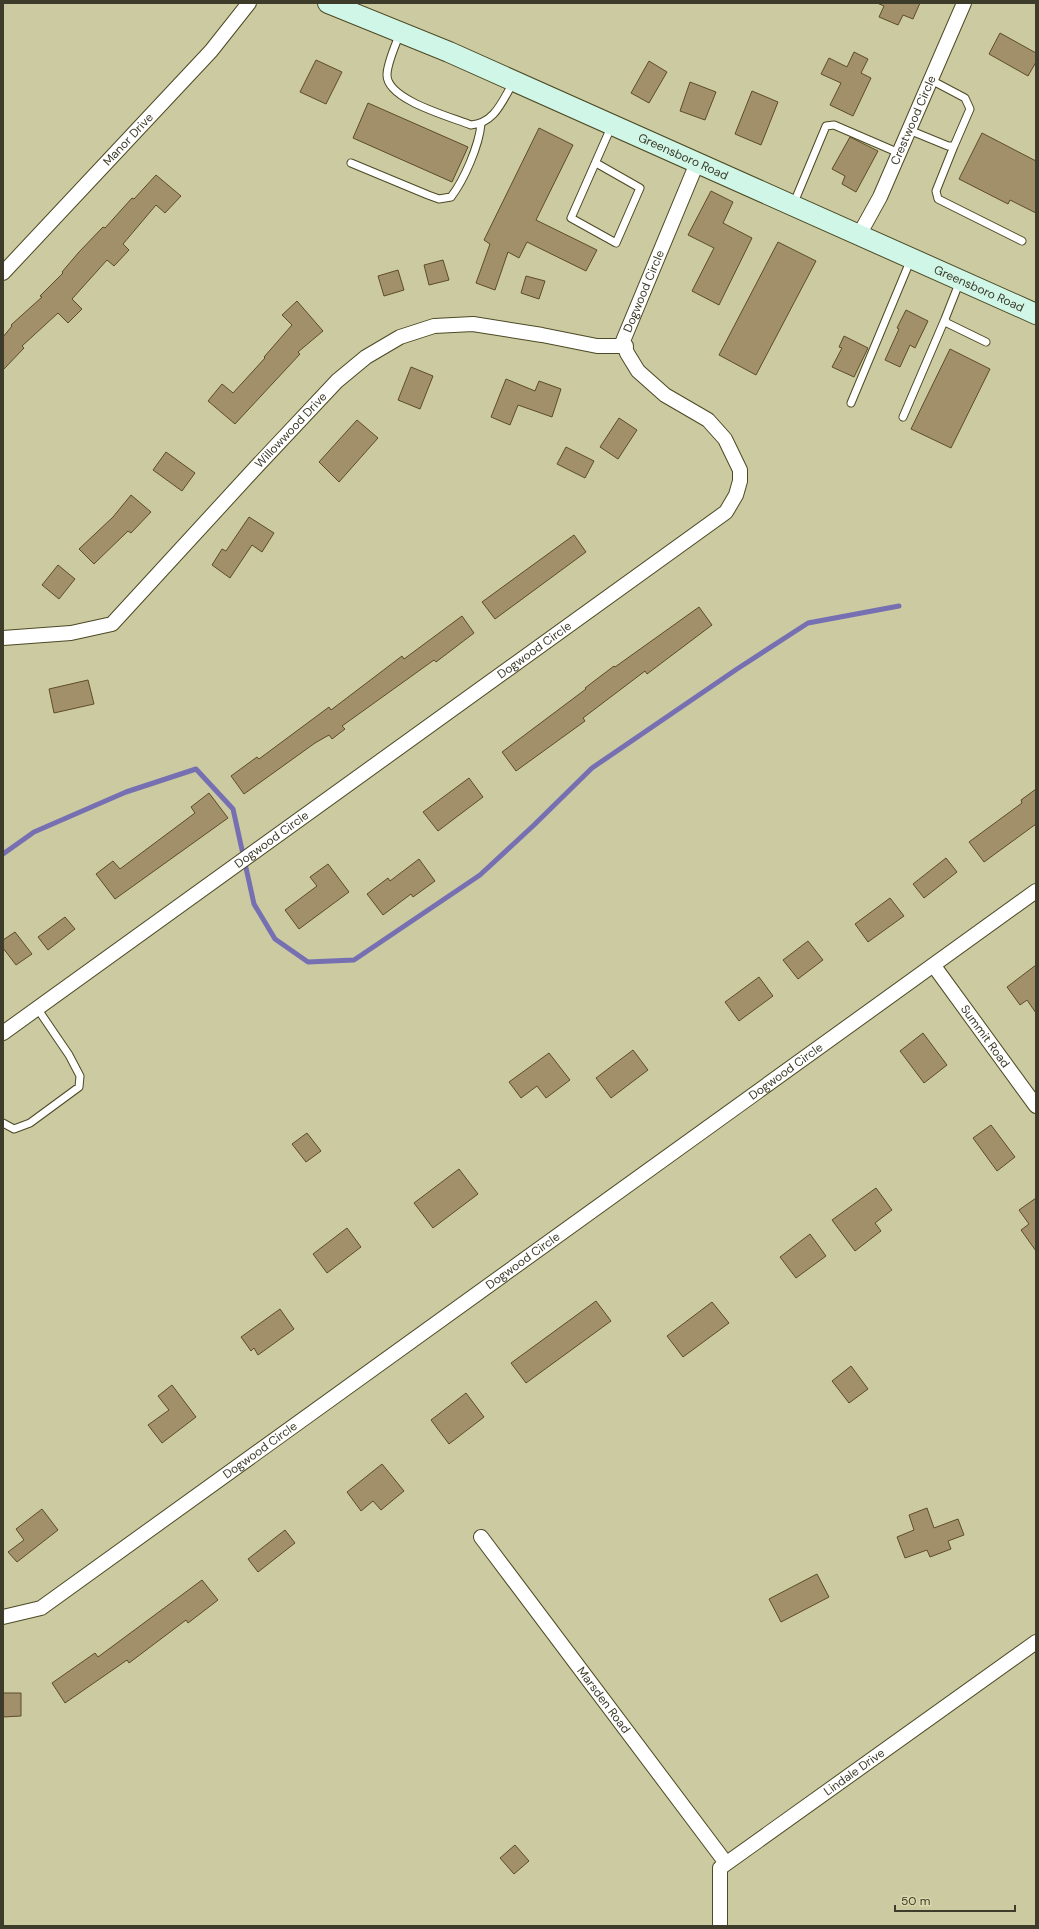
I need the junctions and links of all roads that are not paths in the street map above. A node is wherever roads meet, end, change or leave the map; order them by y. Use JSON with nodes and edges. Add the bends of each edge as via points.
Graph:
{"nodes":[{"id":1,"x":249,"y":3,"type":"edge"},
{"id":2,"x":328,"y":3,"type":"edge"},
{"id":3,"x":964,"y":3,"type":"edge"},
{"id":4,"x":400,"y":32,"type":"junction"},
{"id":5,"x":930,"y":80,"type":"junction"},
{"id":6,"x":514,"y":81,"type":"junction"},
{"id":7,"x":481,"y":124,"type":"junction"},
{"id":8,"x":612,"y":125,"type":"junction"},
{"id":9,"x":909,"y":130,"type":"junction"},
{"id":10,"x":954,"y":146,"type":"junction"},
{"id":11,"x":899,"y":153,"type":"junction"},
{"id":12,"x":351,"y":163,"type":"dead end"},
{"id":13,"x":596,"y":163,"type":"junction"},
{"id":14,"x":697,"y":163,"type":"junction"},
{"id":15,"x":792,"y":205,"type":"junction"},
{"id":16,"x":859,"y":235,"type":"junction"},
{"id":17,"x":1022,"y":241,"type":"dead end"},
{"id":18,"x":912,"y":259,"type":"junction"},
{"id":19,"x":3,"y":273,"type":"edge"},
{"id":20,"x":960,"y":280,"type":"junction"},
{"id":21,"x":1036,"y":314,"type":"edge"},
{"id":22,"x":945,"y":318,"type":"junction"},
{"id":23,"x":986,"y":342,"type":"dead end"},
{"id":24,"x":626,"y":346,"type":"junction"},
{"id":25,"x":851,"y":403,"type":"dead end"},
{"id":26,"x":903,"y":417,"type":"dead end"},
{"id":27,"x":3,"y":638,"type":"edge"},
{"id":28,"x":1036,"y":891,"type":"edge"},
{"id":29,"x":934,"y":966,"type":"junction"},
{"id":30,"x":37,"y":1008,"type":"junction"},
{"id":31,"x":3,"y":1033,"type":"edge"},
{"id":32,"x":1036,"y":1106,"type":"edge"},
{"id":33,"x":3,"y":1123,"type":"edge"},
{"id":34,"x":481,"y":1537,"type":"dead end"},
{"id":35,"x":3,"y":1617,"type":"edge"},
{"id":36,"x":1036,"y":1642,"type":"edge"},
{"id":37,"x":726,"y":1863,"type":"junction"},
{"id":38,"x":720,"y":1926,"type":"edge"}],
"edges":[{"from":1,"to":19,"type":"street","name":"Manor Drive","via":[[212,51]]},
{"from":2,"to":4,"type":"main road","name":"Greensboro Road"},
{"from":3,"to":5,"type":"street","name":"Crestwood Circle"},
{"from":4,"to":6,"type":"main road","name":"Greensboro Road"},
{"from":4,"to":7,"type":"lane","via":[[387,73],[391,88],[409,100],[471,125]]},
{"from":5,"to":9,"type":"street","name":"Crestwood Circle"},
{"from":5,"to":10,"type":"lane","via":[[965,98],[970,109]]},
{"from":6,"to":7,"type":"lane","via":[[496,112]]},
{"from":6,"to":8,"type":"main road","name":"Greensboro Road"},
{"from":7,"to":12,"type":"lane","via":[[477,142],[463,177],[451,197],[439,199]]},
{"from":8,"to":13,"type":"lane"},
{"from":8,"to":14,"type":"main road","name":"Greensboro Road"},
{"from":9,"to":10,"type":"lane","via":[[948,146]]},
{"from":9,"to":11,"type":"street","name":"Crestwood Circle"},
{"from":10,"to":17,"type":"lane","via":[[936,191],[938,199]]},
{"from":11,"to":15,"type":"lane","via":[[834,126],[826,126]]},
{"from":11,"to":16,"type":"street","name":"Crestwood Circle","via":[[880,197]]},
{"from":13,"to":13,"type":"lane","via":[[571,218],[616,242],[640,188]]},
{"from":14,"to":15,"type":"main road","name":"Greensboro Road"},
{"from":14,"to":24,"type":"street","name":"Dogwood Circle","via":[[623,341]]},
{"from":15,"to":16,"type":"main road","name":"Greensboro Road"},
{"from":16,"to":18,"type":"main road","name":"Greensboro Road"},
{"from":18,"to":20,"type":"main road","name":"Greensboro Road"},
{"from":18,"to":25,"type":"lane"},
{"from":20,"to":21,"type":"main road","name":"Greensboro Road"},
{"from":20,"to":22,"type":"lane"},
{"from":22,"to":23,"type":"lane","via":[[947,323]]},
{"from":22,"to":26,"type":"lane"},
{"from":24,"to":27,"type":"street","name":"Willowwood Drive","via":[[596,346],[473,324],[434,326],[400,337],[366,357],[337,381],[112,624],[71,633]]},
{"from":24,"to":30,"type":"street","name":"Dogwood Circle","via":[[627,354],[638,371],[665,395],[708,420],[725,439],[740,470],[736,495],[726,512]]},
{"from":28,"to":29,"type":"street","name":"Dogwood Circle"},
{"from":29,"to":32,"type":"street","name":"Summit Road"},
{"from":29,"to":35,"type":"street","name":"Dogwood Circle","via":[[41,1608]]},
{"from":30,"to":31,"type":"street","name":"Dogwood Circle"},
{"from":30,"to":33,"type":"lane","via":[[80,1076],[79,1087],[30,1123],[14,1129]]},
{"from":34,"to":37,"type":"street","name":"Marsden Road"},
{"from":36,"to":37,"type":"street","name":"Lindale Drive"},
{"from":37,"to":38,"type":"street","via":[[720,1868]]}]}
